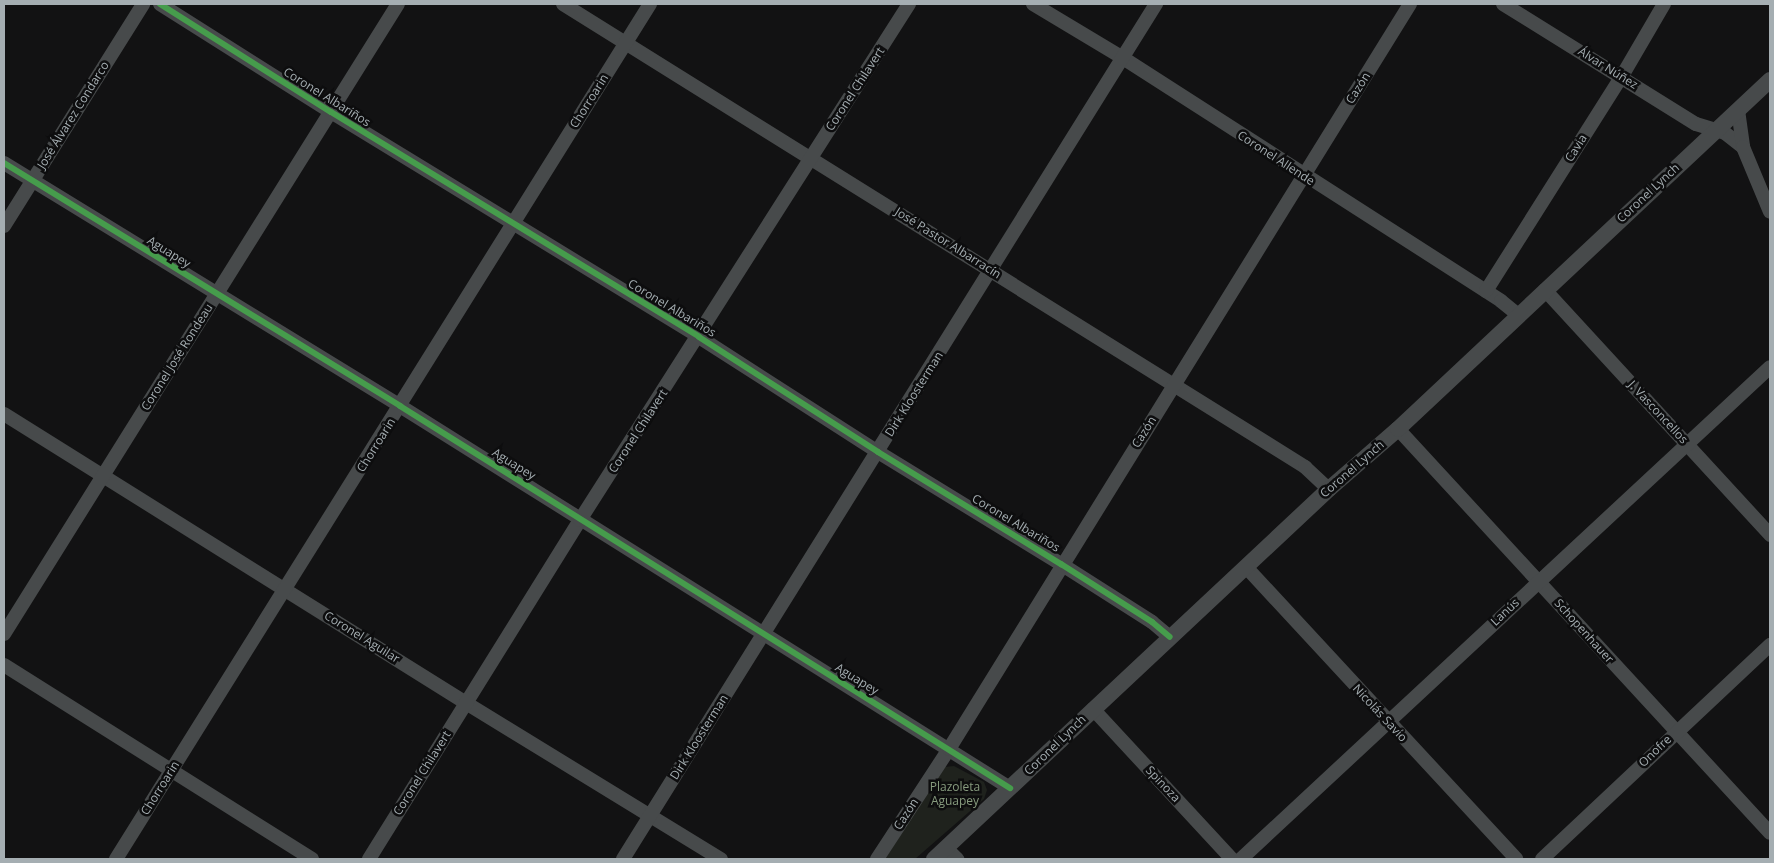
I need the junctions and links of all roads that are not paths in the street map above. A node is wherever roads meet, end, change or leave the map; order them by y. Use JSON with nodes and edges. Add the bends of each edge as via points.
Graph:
{"nodes":[{"id":1,"x":143,"y":4,"type":"edge"},
{"id":2,"x":160,"y":4,"type":"edge"},
{"id":3,"x":398,"y":4,"type":"edge"},
{"id":4,"x":563,"y":4,"type":"edge"},
{"id":5,"x":650,"y":4,"type":"edge"},
{"id":6,"x":909,"y":4,"type":"edge"},
{"id":7,"x":1032,"y":4,"type":"edge"},
{"id":8,"x":1156,"y":4,"type":"edge"},
{"id":9,"x":1410,"y":4,"type":"edge"},
{"id":10,"x":1503,"y":4,"type":"edge"},
{"id":11,"x":1664,"y":4,"type":"edge"},
{"id":12,"x":625,"y":43,"type":"junction"},
{"id":13,"x":1122,"y":58,"type":"junction"},
{"id":14,"x":1622,"y":76,"type":"junction"},
{"id":15,"x":1770,"y":80,"type":"edge"},
{"id":16,"x":1738,"y":110,"type":"junction"},
{"id":17,"x":330,"y":112,"type":"junction"},
{"id":18,"x":1714,"y":131,"type":"junction"},
{"id":19,"x":1743,"y":147,"type":"junction"},
{"id":20,"x":811,"y":157,"type":"junction"},
{"id":21,"x":4,"y":163,"type":"edge"},
{"id":22,"x":1304,"y":176,"type":"junction"},
{"id":23,"x":33,"y":180,"type":"junction"},
{"id":24,"x":1770,"y":212,"type":"edge"},
{"id":25,"x":512,"y":224,"type":"junction"},
{"id":26,"x":4,"y":226,"type":"edge"},
{"id":27,"x":990,"y":270,"type":"junction"},
{"id":28,"x":1545,"y":290,"type":"junction"},
{"id":29,"x":1486,"y":292,"type":"junction"},
{"id":30,"x":217,"y":294,"type":"junction"},
{"id":31,"x":1518,"y":315,"type":"junction"},
{"id":32,"x":698,"y":337,"type":"junction"},
{"id":33,"x":1770,"y":366,"type":"edge"},
{"id":34,"x":1173,"y":384,"type":"junction"},
{"id":35,"x":400,"y":406,"type":"junction"},
{"id":36,"x":4,"y":414,"type":"edge"},
{"id":37,"x":1398,"y":429,"type":"junction"},
{"id":38,"x":1687,"y":444,"type":"junction"},
{"id":39,"x":878,"y":452,"type":"junction"},
{"id":40,"x":103,"y":476,"type":"junction"},
{"id":41,"x":1329,"y":490,"type":"junction"},
{"id":42,"x":580,"y":520,"type":"junction"},
{"id":43,"x":1770,"y":535,"type":"edge"},
{"id":44,"x":1062,"y":564,"type":"junction"},
{"id":45,"x":1246,"y":567,"type":"junction"},
{"id":46,"x":1538,"y":581,"type":"junction"},
{"id":47,"x":285,"y":588,"type":"junction"},
{"id":48,"x":763,"y":633,"type":"junction"},
{"id":49,"x":4,"y":634,"type":"edge"},
{"id":50,"x":1170,"y":637,"type":"junction"},
{"id":51,"x":1770,"y":645,"type":"edge"},
{"id":52,"x":4,"y":664,"type":"edge"},
{"id":53,"x":466,"y":703,"type":"junction"},
{"id":54,"x":1093,"y":709,"type":"junction"},
{"id":55,"x":1388,"y":721,"type":"junction"},
{"id":56,"x":1675,"y":732,"type":"junction"},
{"id":57,"x":948,"y":749,"type":"junction"},
{"id":58,"x":171,"y":770,"type":"junction"},
{"id":59,"x":1010,"y":788,"type":"junction"},
{"id":60,"x":651,"y":815,"type":"junction"},
{"id":61,"x":1770,"y":832,"type":"edge"},
{"id":62,"x":951,"y":853,"type":"edge"},
{"id":63,"x":116,"y":859,"type":"edge"},
{"id":64,"x":312,"y":859,"type":"edge"},
{"id":65,"x":369,"y":859,"type":"edge"},
{"id":66,"x":623,"y":859,"type":"edge"},
{"id":67,"x":721,"y":859,"type":"edge"},
{"id":68,"x":877,"y":859,"type":"edge"},
{"id":69,"x":934,"y":859,"type":"edge"},
{"id":70,"x":1232,"y":859,"type":"edge"},
{"id":71,"x":1241,"y":859,"type":"edge"},
{"id":72,"x":1516,"y":859,"type":"edge"},
{"id":73,"x":1542,"y":859,"type":"edge"}],
"edges":[{"from":1,"to":23,"type":"street","name":"José Álvarez Condarco"},
{"from":2,"to":17,"type":"street","name":"Coronel Albariños"},
{"from":3,"to":17,"type":"street","name":"Coronel José Rondeau"},
{"from":4,"to":12,"type":"street","name":"José Pastor Albarracín"},
{"from":5,"to":12,"type":"street","name":"Chorroarin"},
{"from":6,"to":20,"type":"street","name":"Coronel Chilavert"},
{"from":7,"to":13,"type":"street","name":"Coronel Allende"},
{"from":8,"to":13,"type":"street","name":"Dirk Kloosterman"},
{"from":9,"to":22,"type":"street","name":"Cazón"},
{"from":10,"to":14,"type":"street","name":"Álvar Núñez"},
{"from":11,"to":14,"type":"street","name":"Cavia"},
{"from":12,"to":20,"type":"street","name":"José Pastor Albarracín"},
{"from":12,"to":25,"type":"street","name":"Chorroarin"},
{"from":13,"to":22,"type":"street","name":"Coronel Allende"},
{"from":13,"to":27,"type":"street","name":"Dirk Kloosterman"},
{"from":14,"to":18,"type":"street","name":"Álvar Núñez","via":[[1696,124]]},
{"from":14,"to":29,"type":"street","name":"Cavia"},
{"from":15,"to":16,"type":"street","name":"Coronel Lynch"},
{"from":16,"to":18,"type":"street","name":"Coronel Lynch"},
{"from":16,"to":19,"type":"street"},
{"from":17,"to":25,"type":"street","name":"Coronel Albariños"},
{"from":17,"to":30,"type":"street","name":"Coronel José Rondeau"},
{"from":18,"to":19,"type":"street","name":"Álvar Núñez","via":[[1725,133]]},
{"from":18,"to":28,"type":"street","name":"Coronel Lynch"},
{"from":19,"to":24,"type":"street"},
{"from":20,"to":27,"type":"street","name":"José Pastor Albarracín"},
{"from":20,"to":32,"type":"street","name":"Coronel Chilavert"},
{"from":21,"to":23,"type":"street","name":"Aguapey"},
{"from":22,"to":29,"type":"street","name":"Coronel Allende"},
{"from":22,"to":34,"type":"street","name":"Cazón"},
{"from":23,"to":26,"type":"street","name":"José Álvarez Condarco"},
{"from":23,"to":30,"type":"street","name":"Aguapey"},
{"from":25,"to":32,"type":"street","name":"Coronel Albariños"},
{"from":25,"to":35,"type":"street","name":"Chorroarin"},
{"from":27,"to":34,"type":"street","name":"José Pastor Albarracín"},
{"from":27,"to":39,"type":"street","name":"Dirk Kloosterman"},
{"from":28,"to":31,"type":"street","name":"Coronel Lynch"},
{"from":28,"to":38,"type":"street","name":"J. Vasconcellos"},
{"from":29,"to":31,"type":"street","name":"Coronel Allende"},
{"from":30,"to":35,"type":"street","name":"Aguapey"},
{"from":30,"to":40,"type":"street","name":"Coronel José Rondeau"},
{"from":31,"to":37,"type":"street","name":"Coronel Lynch"},
{"from":32,"to":39,"type":"street","name":"Coronel Albariños"},
{"from":32,"to":42,"type":"street","name":"Coronel Chilavert"},
{"from":33,"to":38,"type":"street","name":"Lanús"},
{"from":34,"to":41,"type":"street","name":"José Pastor Albarracín","via":[[1305,467]]},
{"from":34,"to":44,"type":"street","name":"Cazón"},
{"from":35,"to":42,"type":"street","name":"Aguapey"},
{"from":35,"to":47,"type":"street","name":"Chorroarin"},
{"from":36,"to":40,"type":"street","name":"Coronel Aguilar"},
{"from":37,"to":41,"type":"street","name":"Coronel Lynch"},
{"from":37,"to":46,"type":"street","name":"Schopenhauer"},
{"from":38,"to":43,"type":"street","name":"J. Vasconcellos"},
{"from":38,"to":46,"type":"street","name":"Lanús"},
{"from":39,"to":44,"type":"street","name":"Coronel Albariños"},
{"from":39,"to":48,"type":"street","name":"Dirk Kloosterman"},
{"from":40,"to":47,"type":"street","name":"Coronel Aguilar"},
{"from":40,"to":49,"type":"street","name":"Coronel José Rondeau"},
{"from":41,"to":45,"type":"street","name":"Coronel Lynch"},
{"from":42,"to":48,"type":"street","name":"Aguapey"},
{"from":42,"to":53,"type":"street","name":"Coronel Chilavert"},
{"from":44,"to":50,"type":"street","name":"Coronel Albariños"},
{"from":44,"to":57,"type":"street","name":"Cazón"},
{"from":45,"to":50,"type":"street","name":"Coronel Lynch"},
{"from":45,"to":55,"type":"street","name":"Nicolás Savio"},
{"from":46,"to":55,"type":"street","name":"Lanús"},
{"from":46,"to":56,"type":"street","name":"Schopenhauer"},
{"from":47,"to":53,"type":"street","name":"Coronel Aguilar"},
{"from":47,"to":58,"type":"street","name":"Chorroarin"},
{"from":48,"to":57,"type":"street","name":"Aguapey"},
{"from":48,"to":60,"type":"street","name":"Dirk Kloosterman"},
{"from":50,"to":54,"type":"street","name":"Coronel Lynch"},
{"from":51,"to":56,"type":"street","name":"Onofre"},
{"from":52,"to":58,"type":"street"},
{"from":53,"to":60,"type":"street","name":"Coronel Aguilar"},
{"from":53,"to":65,"type":"street","name":"Coronel Chilavert"},
{"from":54,"to":59,"type":"street","name":"Coronel Lynch"},
{"from":54,"to":70,"type":"street","name":"Spinoza"},
{"from":55,"to":71,"type":"street","name":"Lanús"},
{"from":55,"to":72,"type":"street","name":"Nicolás Savio"},
{"from":56,"to":61,"type":"street","name":"Schopenhauer"},
{"from":56,"to":73,"type":"street","name":"Onofre"},
{"from":57,"to":59,"type":"street","name":"Aguapey"},
{"from":57,"to":68,"type":"street","name":"Cazón"},
{"from":58,"to":63,"type":"street","name":"Chorroarin"},
{"from":58,"to":64,"type":"street"},
{"from":59,"to":62,"type":"street","name":"Coronel Lynch"},
{"from":60,"to":66,"type":"street","name":"Dirk Kloosterman"},
{"from":60,"to":67,"type":"street","name":"Coronel Aguilar"},
{"from":62,"to":69,"type":"street","name":"Coronel Lynch"}]}
